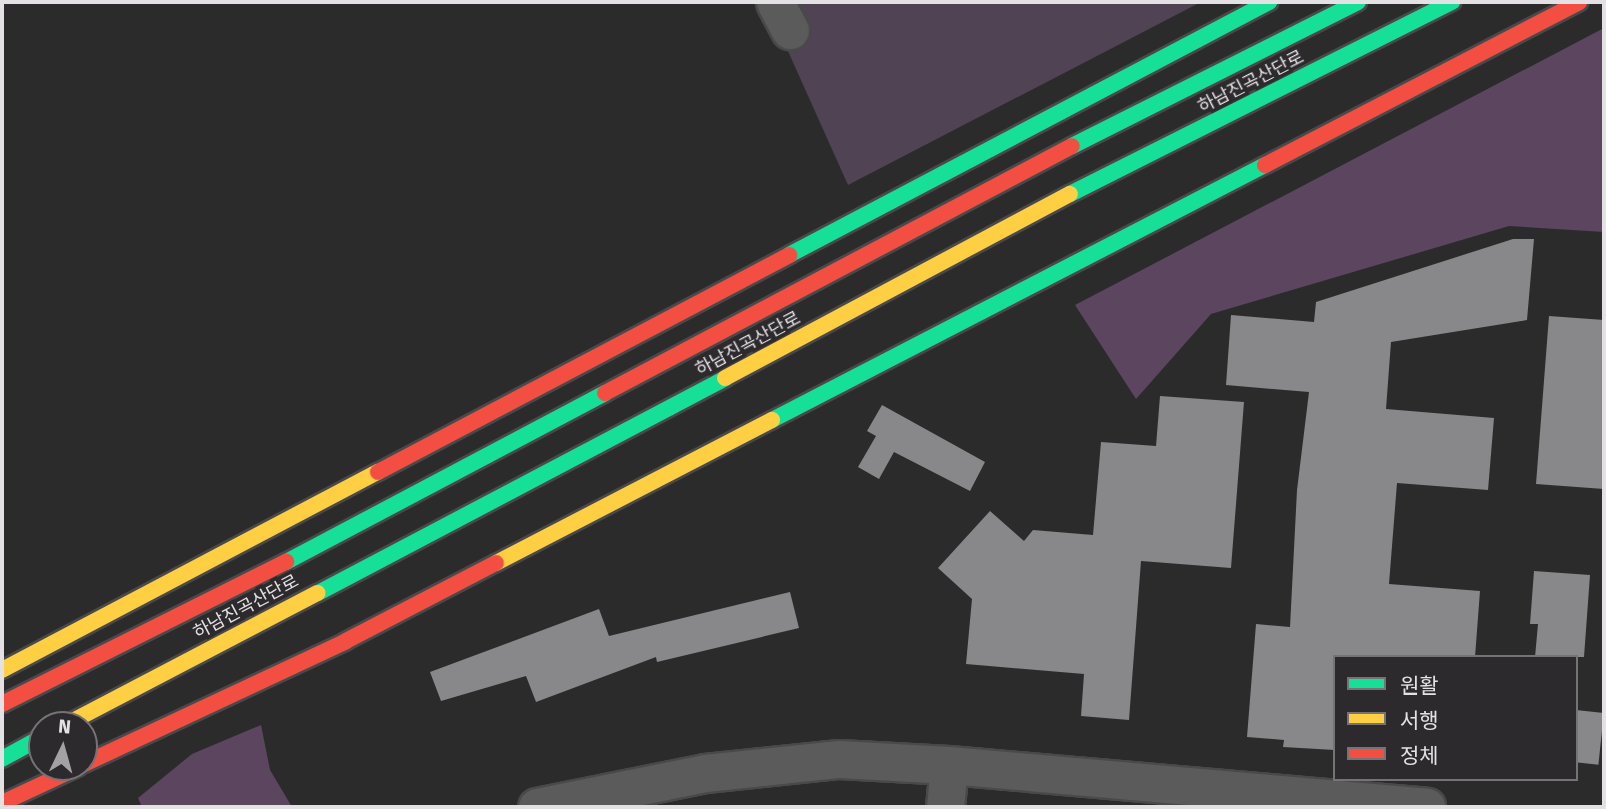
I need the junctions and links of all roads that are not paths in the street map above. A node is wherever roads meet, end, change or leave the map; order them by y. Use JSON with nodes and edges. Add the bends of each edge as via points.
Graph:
{"nodes":[{"id":1,"x":1269,"y":2,"type":"edge"},
{"id":2,"x":1358,"y":2,"type":"edge"},
{"id":3,"x":1452,"y":2,"type":"edge"},
{"id":4,"x":1578,"y":2,"type":"edge"},
{"id":5,"x":2,"y":670,"type":"edge"},
{"id":6,"x":2,"y":704,"type":"edge"},
{"id":7,"x":92,"y":711,"type":"edge"},
{"id":8,"x":28,"y":745,"type":"edge"},
{"id":9,"x":98,"y":757,"type":"edge"},
{"id":10,"x":2,"y":759,"type":"edge"},
{"id":11,"x":949,"y":765,"type":"junction"},
{"id":12,"x":49,"y":781,"type":"edge"},
{"id":13,"x":2,"y":803,"type":"edge"},
{"id":14,"x":537,"y":807,"type":"edge"},
{"id":15,"x":945,"y":807,"type":"edge"},
{"id":16,"x":1426,"y":807,"type":"edge"}],
"edges":[{"from":1,"to":5,"type":"highway"},
{"from":2,"to":6,"type":"highway","name":"하남진곡산단로","via":[[265,573]]},
{"from":3,"to":7,"type":"highway","name":"하남진곡산단로","via":[[999,230],[608,442]]},
{"from":4,"to":9,"type":"highway","via":[[346,641]]},
{"from":8,"to":10,"type":"highway"},
{"from":11,"to":14,"type":"street","via":[[839,759],[732,770]]},
{"from":11,"to":15,"type":"street"},
{"from":11,"to":16,"type":"street"},
{"from":12,"to":13,"type":"highway"}]}
